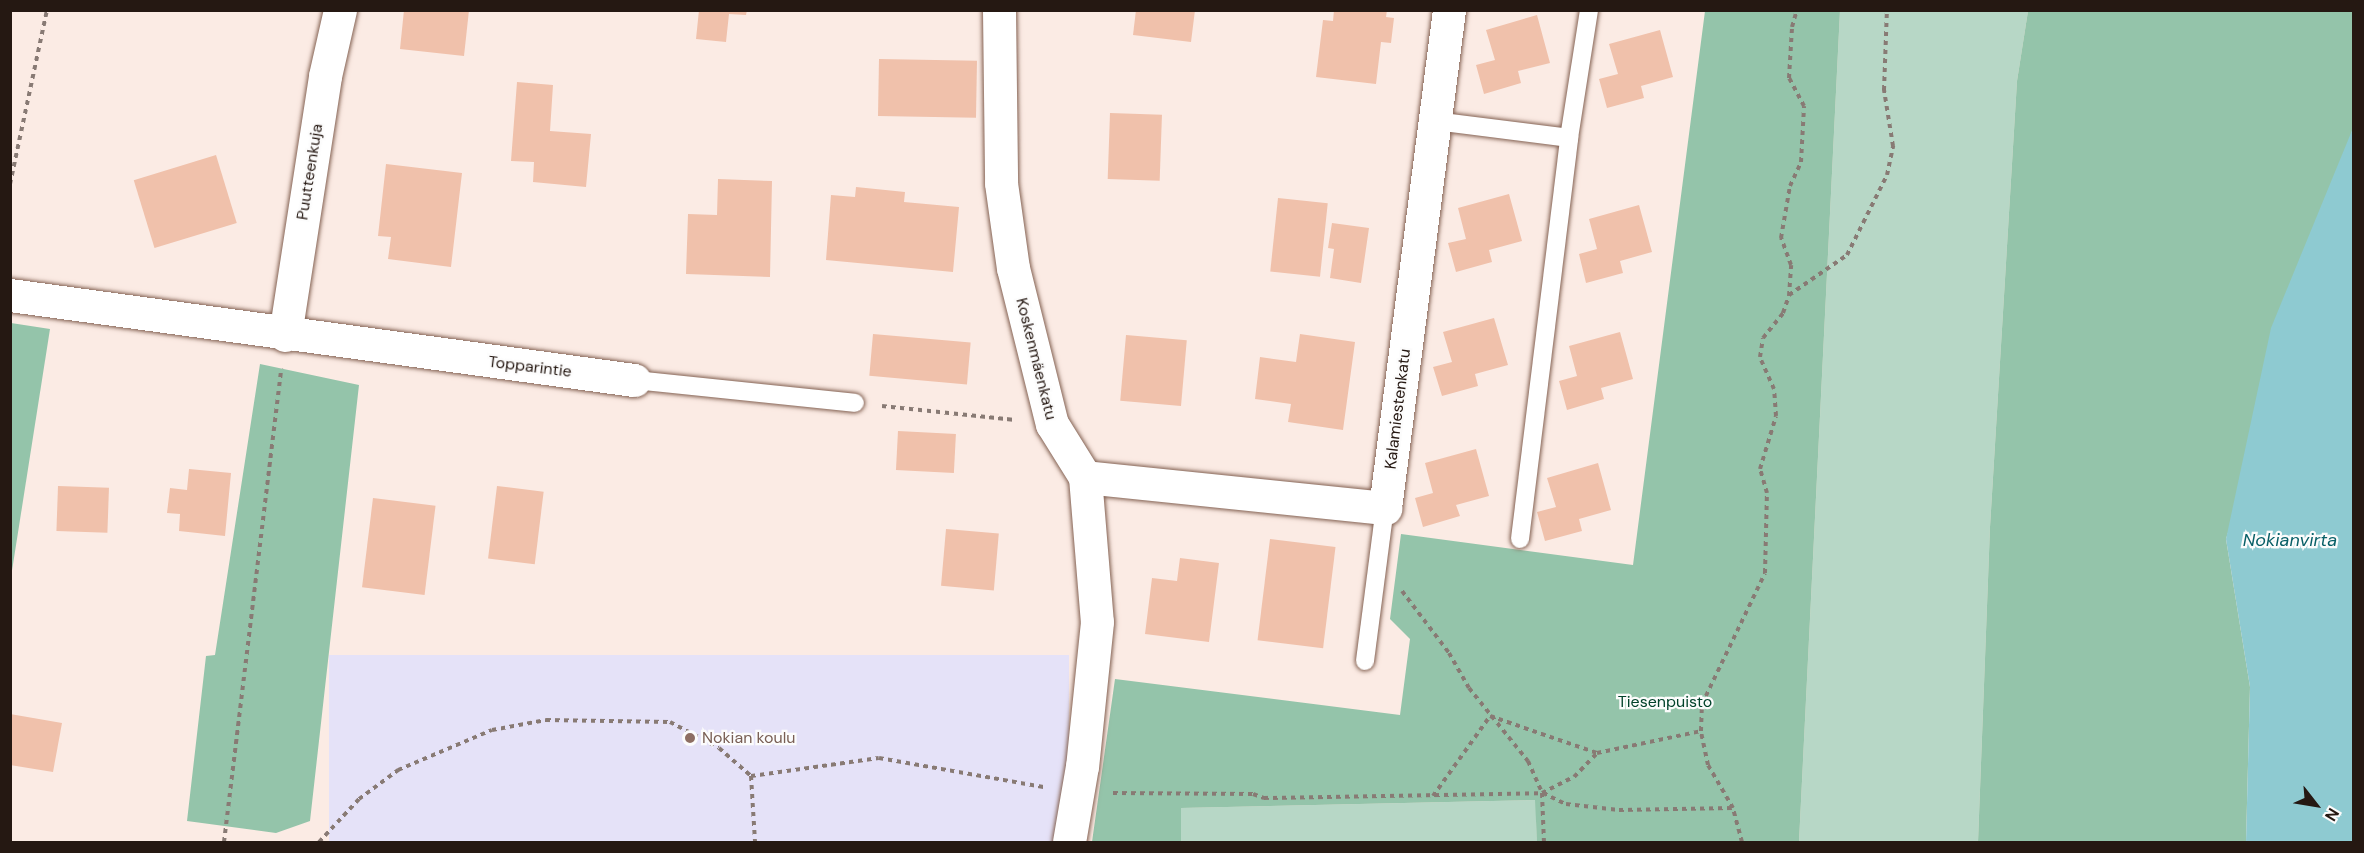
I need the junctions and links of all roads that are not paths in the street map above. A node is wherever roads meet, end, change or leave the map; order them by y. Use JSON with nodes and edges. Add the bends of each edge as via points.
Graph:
{"nodes":[{"id":1,"x":340,"y":10,"type":"edge"},
{"id":2,"x":999,"y":10,"type":"edge"},
{"id":3,"x":1449,"y":10,"type":"edge"},
{"id":4,"x":1589,"y":10,"type":"edge"},
{"id":5,"x":1435,"y":121,"type":"junction"},
{"id":6,"x":1569,"y":138,"type":"junction"},
{"id":7,"x":10,"y":295,"type":"edge"},
{"id":8,"x":285,"y":335,"type":"junction"},
{"id":9,"x":634,"y":381,"type":"joint"},
{"id":10,"x":855,"y":404,"type":"road end"},
{"id":11,"x":1085,"y":477,"type":"junction"},
{"id":12,"x":1385,"y":508,"type":"junction"},
{"id":13,"x":1520,"y":539,"type":"dead end"},
{"id":14,"x":1365,"y":662,"type":"dead end"},
{"id":15,"x":1069,"y":843,"type":"edge"}],
"edges":[{"from":1,"to":8,"type":"street","name":"Puutteenkuja","via":[[325,76]]},
{"from":2,"to":11,"type":"street","name":"Koskenmäenkatu","via":[[1001,183],[1013,268],[1052,424]]},
{"from":3,"to":5,"type":"street","name":"Kalamiestenkatu"},
{"from":4,"to":6,"type":"lane"},
{"from":5,"to":6,"type":"lane"},
{"from":5,"to":12,"type":"street","name":"Kalamiestenkatu"},
{"from":6,"to":13,"type":"lane"},
{"from":7,"to":8,"type":"street","name":"Topparintie"},
{"from":8,"to":9,"type":"street","name":"Topparintie"},
{"from":9,"to":10,"type":"lane","name":"Topparintie"},
{"from":11,"to":12,"type":"street"},
{"from":11,"to":15,"type":"street","name":"Koskenmäenkatu","via":[[1097,622]]},
{"from":12,"to":14,"type":"lane"}]}
